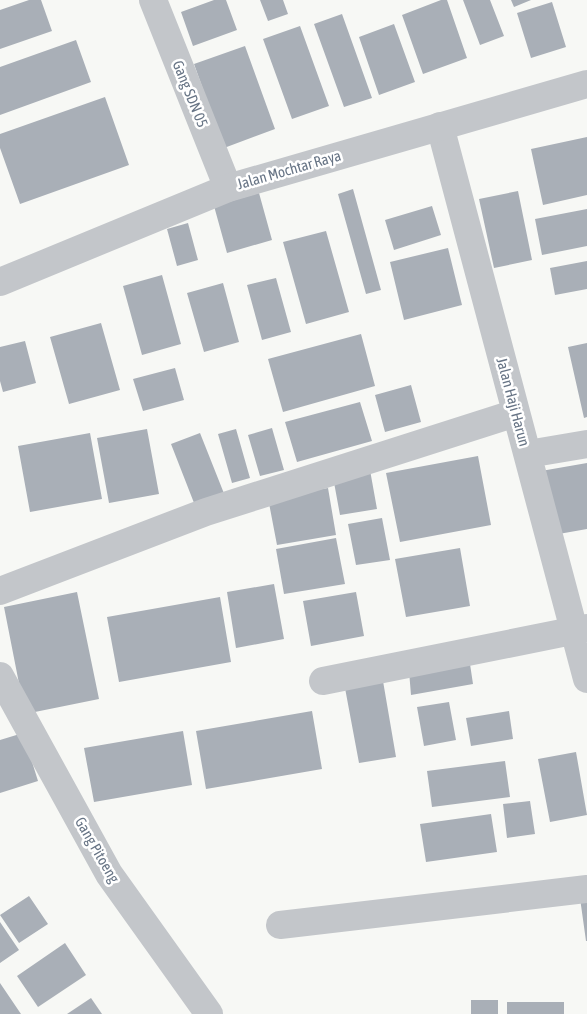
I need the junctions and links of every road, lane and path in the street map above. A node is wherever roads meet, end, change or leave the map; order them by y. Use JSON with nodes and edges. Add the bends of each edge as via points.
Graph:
{"nodes":[{"id":1,"x":153,"y":0,"type":"edge"},
{"id":2,"x":587,"y":84,"type":"edge"},
{"id":3,"x":440,"y":126,"type":"junction"},
{"id":4,"x":228,"y":188,"type":"junction"},
{"id":5,"x":0,"y":282,"type":"edge"},
{"id":6,"x":516,"y":413,"type":"junction"},
{"id":7,"x":587,"y":444,"type":"edge"},
{"id":8,"x":528,"y":454,"type":"junction"},
{"id":9,"x":0,"y":591,"type":"edge"},
{"id":10,"x":581,"y":629,"type":"edge"},
{"id":11,"x":0,"y":676,"type":"edge"},
{"id":12,"x":587,"y":679,"type":"edge"},
{"id":13,"x":323,"y":681,"type":"dead end"},
{"id":14,"x":587,"y":889,"type":"edge"},
{"id":15,"x":280,"y":925,"type":"dead end"},
{"id":16,"x":209,"y":1014,"type":"edge"}],
"edges":[{"from":1,"to":4,"type":"street","name":"Gang SDN 05"},
{"from":2,"to":3,"type":"street","name":"Jalan Mochtar Raya"},
{"from":3,"to":4,"type":"street","name":"Jalan Mochtar Raya"},
{"from":3,"to":6,"type":"street","name":"Jalan Haji Harun"},
{"from":4,"to":5,"type":"street","name":"Jalan Mochtar Raya"},
{"from":6,"to":8,"type":"street","name":"Jalan Haji Harun"},
{"from":6,"to":9,"type":"street","via":[[206,512]]},
{"from":7,"to":8,"type":"street"},
{"from":8,"to":10,"type":"street","name":"Jalan Haji Harun"},
{"from":10,"to":12,"type":"street","name":"Jalan Haji Harun"},
{"from":10,"to":13,"type":"street"},
{"from":11,"to":16,"type":"street","name":"Gang Pitoeng","via":[[109,874]]},
{"from":14,"to":15,"type":"street"}]}
